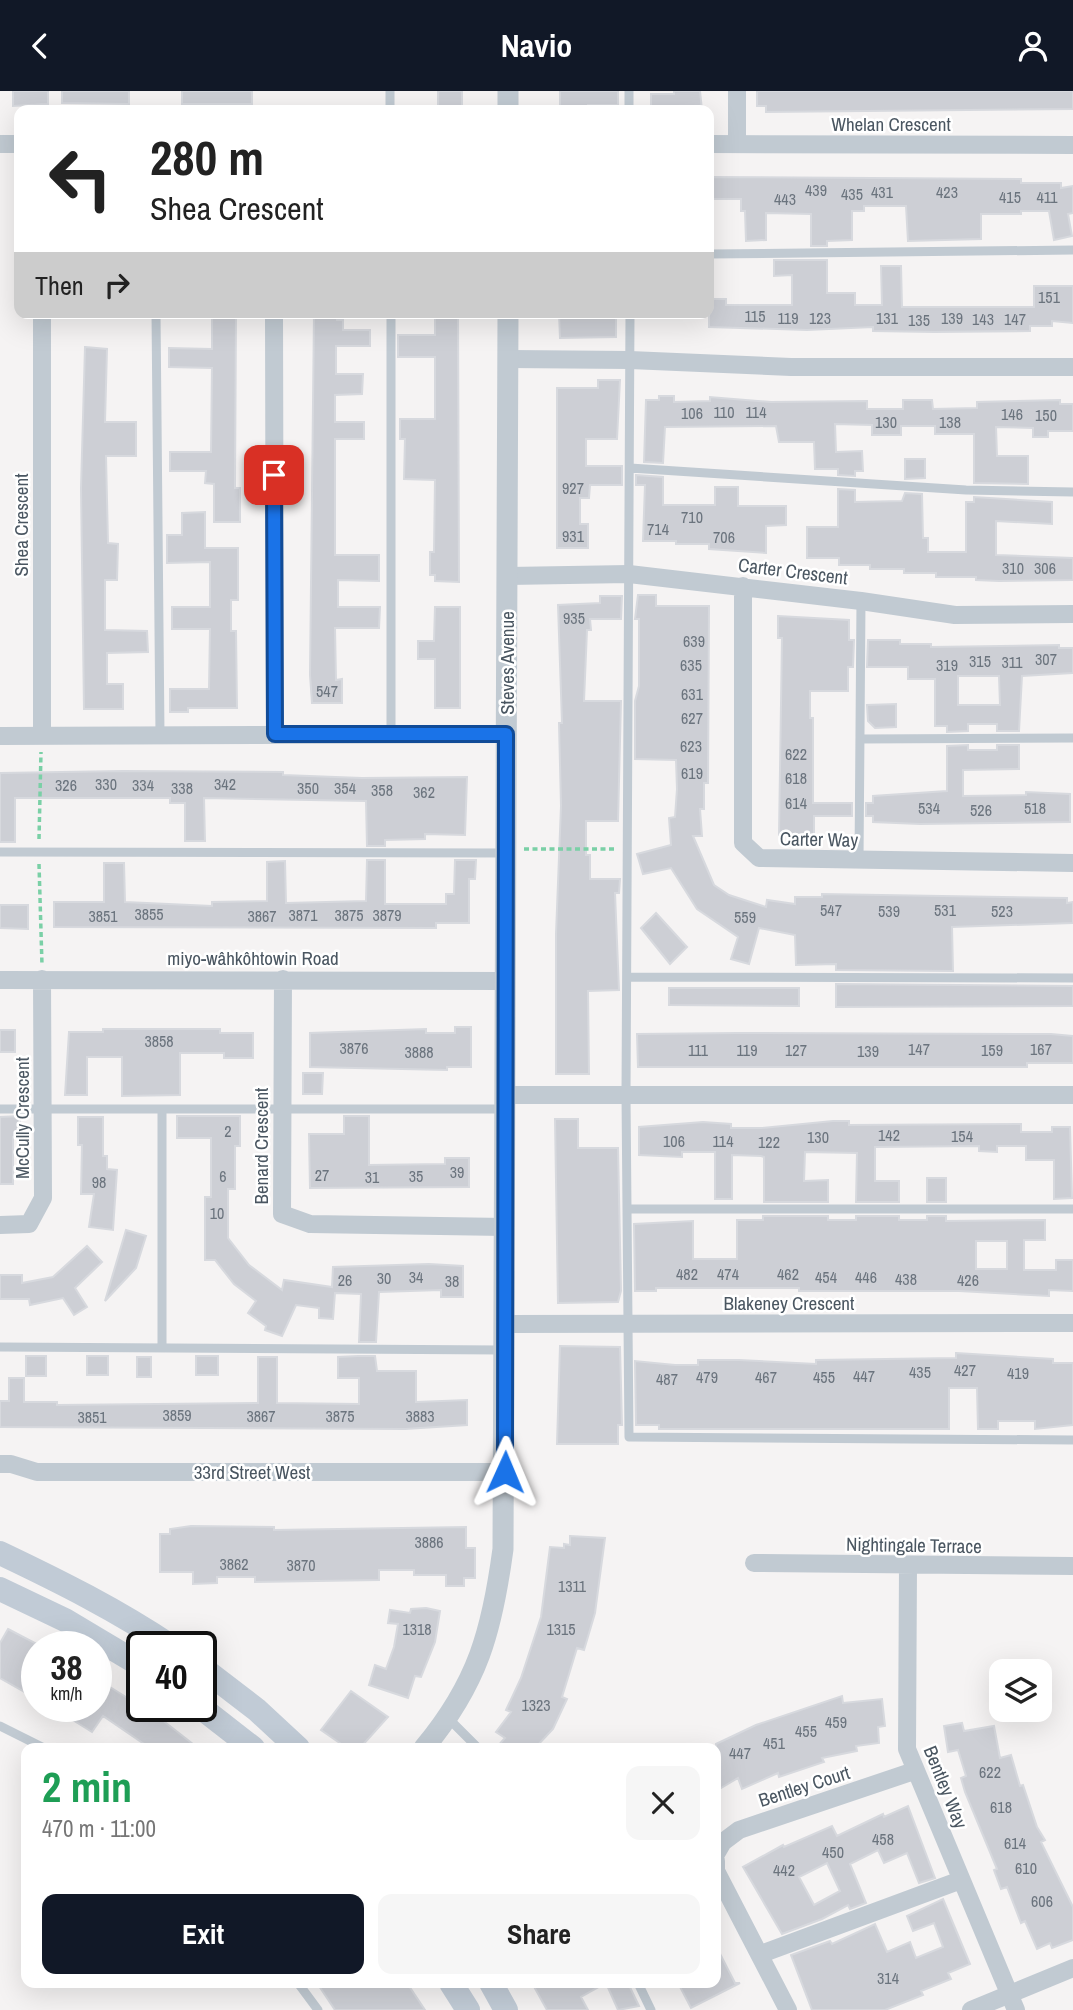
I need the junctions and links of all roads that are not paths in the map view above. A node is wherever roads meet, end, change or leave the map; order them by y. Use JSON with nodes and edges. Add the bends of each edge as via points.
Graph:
{"nodes":[{"id":1,"x":737,"y":91,"type":"edge"},
{"id":2,"x":714,"y":144,"type":"edge"},
{"id":3,"x":737,"y":144,"type":"junction"},
{"id":4,"x":1073,"y":145,"type":"edge"},
{"id":5,"x":1073,"y":250,"type":"edge"},
{"id":6,"x":714,"y":254,"type":"edge"},
{"id":7,"x":42,"y":319,"type":"edge"},
{"id":8,"x":156,"y":319,"type":"edge"},
{"id":9,"x":274,"y":319,"type":"edge"},
{"id":10,"x":391,"y":319,"type":"edge"},
{"id":11,"x":508,"y":319,"type":"edge"},
{"id":12,"x":630,"y":319,"type":"edge"},
{"id":13,"x":508,"y":359,"type":"junction"},
{"id":14,"x":631,"y":360,"type":"junction"},
{"id":15,"x":1073,"y":367,"type":"edge"},
{"id":16,"x":631,"y":468,"type":"junction"},
{"id":17,"x":1073,"y":492,"type":"edge"},
{"id":18,"x":629,"y":574,"type":"junction"},
{"id":19,"x":507,"y":576,"type":"junction"},
{"id":20,"x":743,"y":586,"type":"junction"},
{"id":21,"x":861,"y":601,"type":"junction"},
{"id":22,"x":1073,"y":614,"type":"edge"},
{"id":23,"x":160,"y":734,"type":"junction"},
{"id":24,"x":275,"y":734,"type":"junction"},
{"id":25,"x":506,"y":734,"type":"junction"},
{"id":26,"x":391,"y":735,"type":"junction"},
{"id":27,"x":0,"y":736,"type":"edge"},
{"id":28,"x":1073,"y":738,"type":"edge"},
{"id":29,"x":860,"y":739,"type":"junction"},
{"id":30,"x":41,"y":744,"type":"junction"},
{"id":31,"x":0,"y":852,"type":"edge"},
{"id":32,"x":506,"y":853,"type":"junction"},
{"id":33,"x":859,"y":861,"type":"junction"},
{"id":34,"x":1073,"y":863,"type":"edge"},
{"id":35,"x":627,"y":977,"type":"junction"},
{"id":36,"x":1073,"y":978,"type":"edge"},
{"id":37,"x":43,"y":979,"type":"junction"},
{"id":38,"x":283,"y":979,"type":"junction"},
{"id":39,"x":0,"y":980,"type":"edge"},
{"id":40,"x":506,"y":981,"type":"junction"},
{"id":41,"x":626,"y":1095,"type":"junction"},
{"id":42,"x":1073,"y":1095,"type":"edge"},
{"id":43,"x":506,"y":1102,"type":"junction"},
{"id":44,"x":0,"y":1109,"type":"edge"},
{"id":45,"x":44,"y":1109,"type":"junction"},
{"id":46,"x":162,"y":1109,"type":"junction"},
{"id":47,"x":282,"y":1109,"type":"junction"},
{"id":48,"x":626,"y":1209,"type":"junction"},
{"id":49,"x":1073,"y":1209,"type":"edge"},
{"id":50,"x":0,"y":1225,"type":"edge"},
{"id":51,"x":505,"y":1227,"type":"junction"},
{"id":52,"x":1073,"y":1323,"type":"edge"},
{"id":53,"x":505,"y":1324,"type":"junction"},
{"id":54,"x":627,"y":1324,"type":"junction"},
{"id":55,"x":162,"y":1346,"type":"junction"},
{"id":56,"x":0,"y":1347,"type":"edge"},
{"id":57,"x":505,"y":1350,"type":"junction"},
{"id":58,"x":1073,"y":1440,"type":"edge"},
{"id":59,"x":0,"y":1464,"type":"edge"},
{"id":60,"x":505,"y":1472,"type":"junction"},
{"id":61,"x":0,"y":1553,"type":"edge"},
{"id":62,"x":754,"y":1563,"type":"dead end"},
{"id":63,"x":1073,"y":1566,"type":"edge"},
{"id":64,"x":908,"y":1567,"type":"junction"},
{"id":65,"x":0,"y":1589,"type":"edge"},
{"id":66,"x":149,"y":1631,"type":"edge"},
{"id":67,"x":126,"y":1656,"type":"edge"},
{"id":68,"x":217,"y":1679,"type":"edge"},
{"id":69,"x":448,"y":1719,"type":"junction"},
{"id":70,"x":217,"y":1720,"type":"edge"},
{"id":71,"x":0,"y":1726,"type":"edge"},
{"id":72,"x":34,"y":1743,"type":"edge"},
{"id":73,"x":247,"y":1743,"type":"edge"},
{"id":74,"x":293,"y":1743,"type":"edge"},
{"id":75,"x":428,"y":1743,"type":"edge"},
{"id":76,"x":473,"y":1743,"type":"edge"},
{"id":77,"x":914,"y":1771,"type":"junction"},
{"id":78,"x":721,"y":1847,"type":"edge"},
{"id":79,"x":721,"y":1880,"type":"edge"},
{"id":80,"x":961,"y":1880,"type":"junction"},
{"id":81,"x":761,"y":1954,"type":"junction"},
{"id":82,"x":1073,"y":1968,"type":"edge"},
{"id":83,"x":302,"y":1988,"type":"edge"},
{"id":84,"x":454,"y":1988,"type":"edge"},
{"id":85,"x":494,"y":1988,"type":"edge"},
{"id":86,"x":640,"y":1988,"type":"edge"},
{"id":87,"x":1013,"y":2002,"type":"edge"},
{"id":88,"x":318,"y":2010,"type":"edge"},
{"id":89,"x":468,"y":2010,"type":"edge"},
{"id":90,"x":506,"y":2010,"type":"edge"},
{"id":91,"x":651,"y":2010,"type":"edge"},
{"id":92,"x":788,"y":2010,"type":"edge"},
{"id":93,"x":971,"y":2010,"type":"edge"}],
"edges":[{"from":1,"to":3,"type":"street"},
{"from":2,"to":3,"type":"street","name":"Whelan Crescent"},
{"from":3,"to":4,"type":"street","name":"Whelan Crescent"},
{"from":5,"to":6,"type":"lane"},
{"from":7,"to":30,"type":"street","name":"Shea Crescent"},
{"from":8,"to":23,"type":"lane"},
{"from":9,"to":24,"type":"street"},
{"from":10,"to":26,"type":"lane"},
{"from":11,"to":13,"type":"street","name":"Steves Avenue"},
{"from":12,"to":14,"type":"lane"},
{"from":13,"to":14,"type":"street"},
{"from":13,"to":19,"type":"street","name":"Steves Avenue"},
{"from":14,"to":15,"type":"street","via":[[791,367]]},
{"from":14,"to":16,"type":"lane"},
{"from":16,"to":17,"type":"lane","via":[[967,490]]},
{"from":16,"to":18,"type":"lane"},
{"from":18,"to":19,"type":"street","name":"Carter Crescent"},
{"from":18,"to":20,"type":"street","name":"Carter Crescent"},
{"from":18,"to":35,"type":"lane"},
{"from":19,"to":25,"type":"street","name":"Steves Avenue"},
{"from":20,"to":21,"type":"street","name":"Carter Crescent"},
{"from":20,"to":33,"type":"street","name":"Carter Way","via":[[743,842],[760,858]]},
{"from":21,"to":22,"type":"street","name":"Carter Crescent","via":[[955,615]]},
{"from":21,"to":29,"type":"lane"},
{"from":23,"to":24,"type":"street"},
{"from":23,"to":30,"type":"street"},
{"from":24,"to":26,"type":"street"},
{"from":25,"to":26,"type":"street"},
{"from":25,"to":32,"type":"street","name":"Steves Avenue"},
{"from":27,"to":30,"type":"street"},
{"from":28,"to":29,"type":"lane"},
{"from":29,"to":33,"type":"lane"},
{"from":31,"to":32,"type":"lane"},
{"from":32,"to":40,"type":"street","name":"Steves Avenue"},
{"from":33,"to":34,"type":"street","name":"Carter Way"},
{"from":35,"to":36,"type":"lane"},
{"from":35,"to":41,"type":"lane"},
{"from":37,"to":38,"type":"street","name":"miyo-wâhkôhtowin Road"},
{"from":37,"to":39,"type":"street","name":"miyo-wâhkôhtowin Road"},
{"from":37,"to":45,"type":"street","name":"McCully Crescent"},
{"from":38,"to":40,"type":"street","name":"miyo-wâhkôhtowin Road"},
{"from":38,"to":47,"type":"street","name":"Benard Crescent"},
{"from":40,"to":43,"type":"street","name":"Steves Avenue"},
{"from":41,"to":42,"type":"street"},
{"from":41,"to":43,"type":"street"},
{"from":41,"to":48,"type":"lane"},
{"from":43,"to":47,"type":"lane"},
{"from":43,"to":51,"type":"street","name":"Steves Avenue"},
{"from":44,"to":45,"type":"lane"},
{"from":45,"to":46,"type":"lane"},
{"from":45,"to":50,"type":"street","name":"McCully Crescent","via":[[43,1198],[29,1224]]},
{"from":46,"to":47,"type":"lane"},
{"from":46,"to":55,"type":"lane"},
{"from":47,"to":51,"type":"street","name":"Benard Crescent","via":[[282,1214],[310,1224]]},
{"from":48,"to":49,"type":"lane"},
{"from":48,"to":54,"type":"lane"},
{"from":51,"to":53,"type":"street","name":"Steves Avenue"},
{"from":52,"to":54,"type":"street","name":"Blakeney Crescent"},
{"from":53,"to":54,"type":"street","name":"Blakeney Crescent"},
{"from":53,"to":57,"type":"street","name":"Steves Avenue"},
{"from":54,"to":58,"type":"lane","via":[[629,1437]]},
{"from":55,"to":56,"type":"lane"},
{"from":55,"to":57,"type":"lane"},
{"from":57,"to":60,"type":"street","name":"Steves Avenue"},
{"from":59,"to":60,"type":"street","name":"33rd Street West","via":[[37,1472]]},
{"from":60,"to":69,"type":"street","name":"Steves Avenue","via":[[503,1549],[493,1621],[475,1670]]},
{"from":61,"to":66,"type":"main road"},
{"from":62,"to":64,"type":"street","name":"Nightingale Terrace"},
{"from":63,"to":64,"type":"street","name":"Nightingale Terrace"},
{"from":64,"to":77,"type":"street","name":"Bentley Way","via":[[906,1742]]},
{"from":65,"to":67,"type":"main road"},
{"from":68,"to":74,"type":"main road"},
{"from":69,"to":75,"type":"street","name":"Steves Avenue"},
{"from":69,"to":76,"type":"lane"},
{"from":70,"to":73,"type":"main road"},
{"from":71,"to":72,"type":"lane"},
{"from":77,"to":78,"type":"street","name":"Bentley Court","via":[[739,1830]]},
{"from":77,"to":80,"type":"street","name":"Bentley Way"},
{"from":79,"to":81,"type":"street"},
{"from":80,"to":81,"type":"street"},
{"from":80,"to":87,"type":"street","name":"Bentley Way"},
{"from":81,"to":92,"type":"street"},
{"from":82,"to":87,"type":"street"},
{"from":83,"to":88,"type":"lane"},
{"from":84,"to":89,"type":"main road"},
{"from":85,"to":90,"type":"main road"},
{"from":86,"to":91,"type":"lane"},
{"from":87,"to":93,"type":"street"}]}
